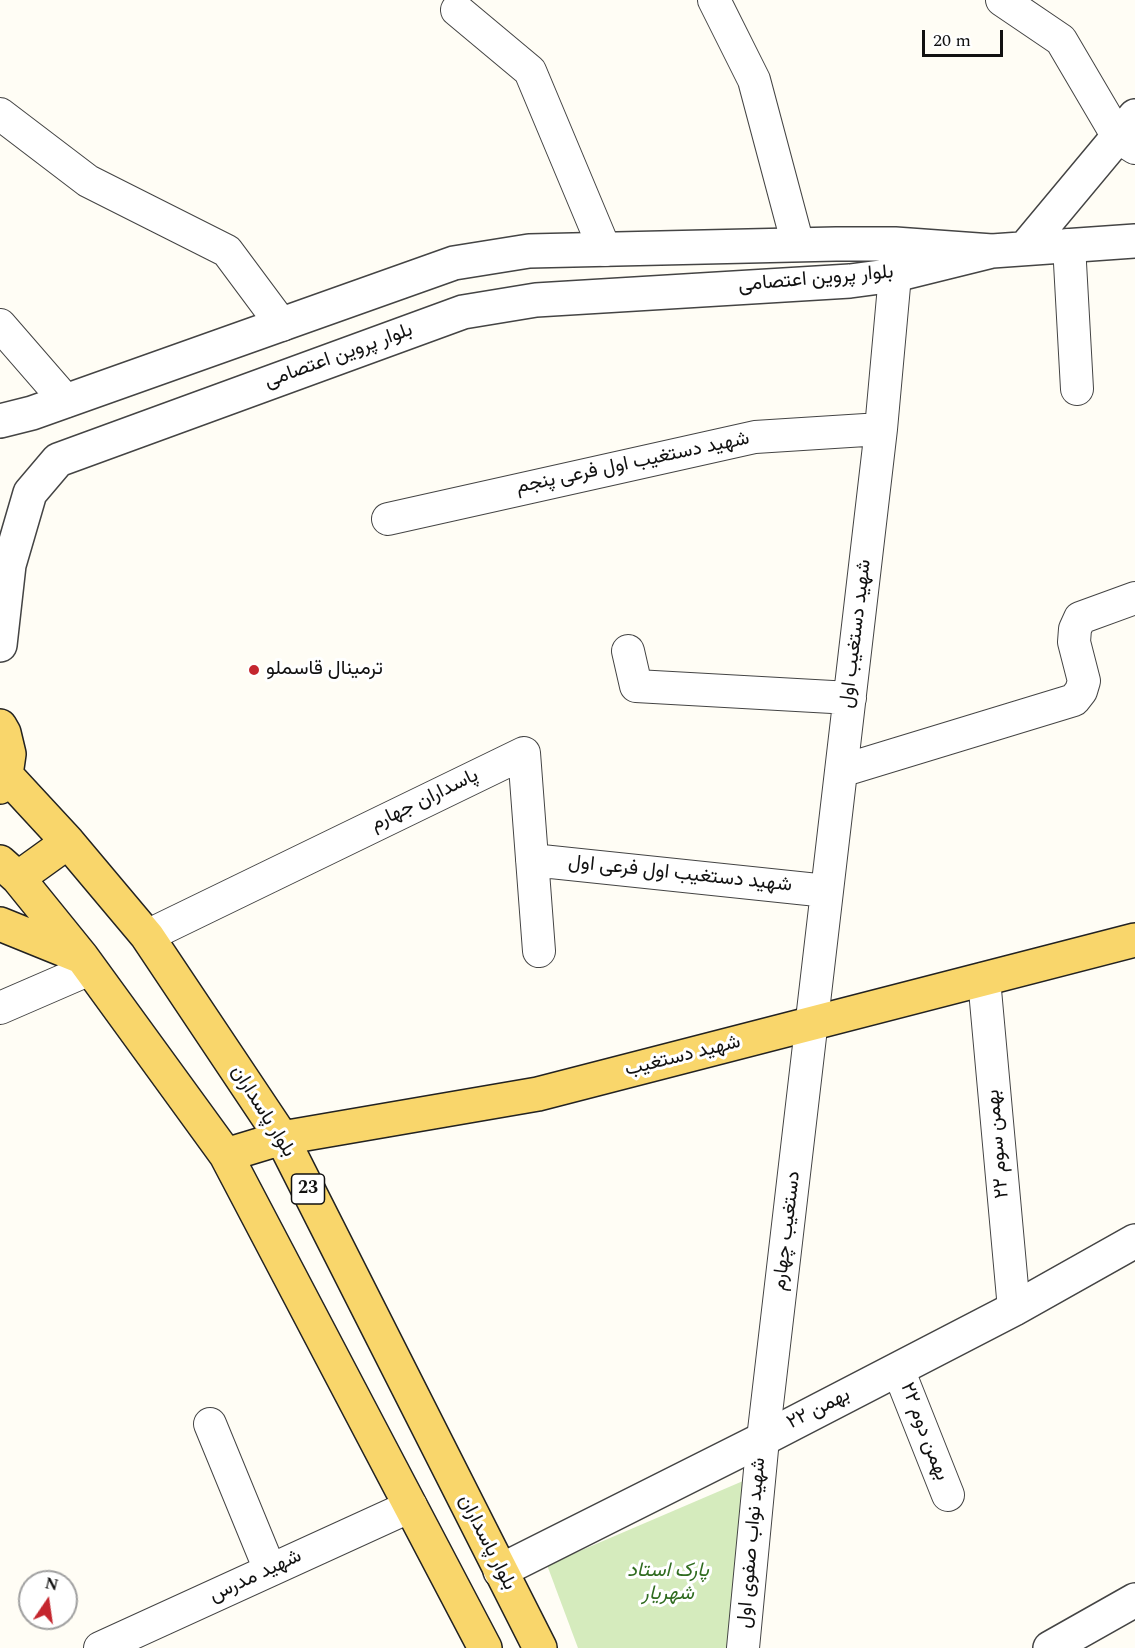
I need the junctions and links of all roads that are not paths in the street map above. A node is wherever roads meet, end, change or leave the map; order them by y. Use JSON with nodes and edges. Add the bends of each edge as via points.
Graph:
{"nodes":[{"id":1,"x":714,"y":0,"type":"edge"},
{"id":2,"x":1002,"y":0,"type":"edge"},
{"id":3,"x":457,"y":10,"type":"dead end"},
{"id":4,"x":0,"y":114,"type":"edge"},
{"id":5,"x":1129,"y":134,"type":"edge"},
{"id":6,"x":1135,"y":241,"type":"edge"},
{"id":7,"x":798,"y":245,"type":"junction"},
{"id":8,"x":1069,"y":245,"type":"junction"},
{"id":9,"x":1025,"y":248,"type":"junction"},
{"id":10,"x":605,"y":250,"type":"junction"},
{"id":11,"x":895,"y":260,"type":"junction"},
{"id":12,"x":282,"y":325,"type":"junction"},
{"id":13,"x":0,"y":326,"type":"edge"},
{"id":14,"x":1077,"y":389,"type":"dead end"},
{"id":15,"x":66,"y":401,"type":"junction"},
{"id":16,"x":0,"y":421,"type":"edge"},
{"id":17,"x":881,"y":429,"type":"junction"},
{"id":18,"x":388,"y":519,"type":"dead end"},
{"id":19,"x":1135,"y":598,"type":"edge"},
{"id":20,"x":0,"y":645,"type":"edge"},
{"id":21,"x":628,"y":651,"type":"dead end"},
{"id":22,"x":850,"y":698,"type":"junction"},
{"id":23,"x":0,"y":726,"type":"edge"},
{"id":24,"x":841,"y":771,"type":"junction"},
{"id":25,"x":3,"y":781,"type":"edge"},
{"id":26,"x":68,"y":842,"type":"junction"},
{"id":27,"x":532,"y":860,"type":"junction"},
{"id":28,"x":9,"y":870,"type":"edge"},
{"id":29,"x":827,"y":891,"type":"junction"},
{"id":30,"x":0,"y":924,"type":"edge"},
{"id":31,"x":147,"y":936,"type":"junction"},
{"id":32,"x":1135,"y":940,"type":"edge"},
{"id":33,"x":539,"y":951,"type":"dead end"},
{"id":34,"x":86,"y":963,"type":"junction"},
{"id":35,"x":984,"y":979,"type":"junction"},
{"id":36,"x":0,"y":1008,"type":"edge"},
{"id":37,"x":812,"y":1024,"type":"junction"},
{"id":38,"x":282,"y":1138,"type":"junction"},
{"id":39,"x":226,"y":1155,"type":"junction"},
{"id":40,"x":1132,"y":1249,"type":"edge"},
{"id":41,"x":1014,"y":1309,"type":"junction"},
{"id":42,"x":898,"y":1369,"type":"junction"},
{"id":43,"x":210,"y":1424,"type":"dead end"},
{"id":44,"x":763,"y":1438,"type":"junction"},
{"id":45,"x":948,"y":1495,"type":"dead end"},
{"id":46,"x":411,"y":1506,"type":"junction"},
{"id":47,"x":270,"y":1570,"type":"junction"},
{"id":48,"x":500,"y":1571,"type":"junction"},
{"id":49,"x":1135,"y":1600,"type":"edge"},
{"id":50,"x":100,"y":1648,"type":"edge"},
{"id":51,"x":485,"y":1648,"type":"edge"},
{"id":52,"x":540,"y":1648,"type":"edge"},
{"id":53,"x":743,"y":1648,"type":"edge"},
{"id":54,"x":1050,"y":1648,"type":"edge"}],
"edges":[{"from":1,"to":7,"type":"street","via":[[754,80]]},
{"from":2,"to":5,"type":"street","via":[[1061,40]]},
{"from":3,"to":10,"type":"street","via":[[530,71]]},
{"from":4,"to":12,"type":"street","via":[[88,181],[227,251]]},
{"from":5,"to":9,"type":"street"},
{"from":6,"to":8,"type":"street","name":"بلوار پروین اعتصامی"},
{"from":7,"to":10,"type":"street","name":"بلوار پروین اعتصامی"},
{"from":7,"to":11,"type":"street","name":"بلوار پروین اعتصامی"},
{"from":8,"to":9,"type":"street","name":"بلوار پروین اعتصامی"},
{"from":8,"to":14,"type":"street"},
{"from":9,"to":11,"type":"street","name":"بلوار پروین اعتصامی"},
{"from":10,"to":12,"type":"street","name":"بلوار پروین اعتصامی","via":[[529,252],[454,263]]},
{"from":11,"to":17,"type":"street","name":"شهید دستغیب اول"},
{"from":11,"to":20,"type":"street","name":"بلوار پروین اعتصامی","via":[[850,280],[536,300],[463,312],[58,460],[30,493],[9,565]]},
{"from":12,"to":15,"type":"street","name":"بلوار پروین اعتصامی"},
{"from":13,"to":15,"type":"street"},
{"from":15,"to":16,"type":"street","name":"بلوار پروین اعتصامی"},
{"from":17,"to":18,"type":"street","name":"شهید دستغیب اول فرعی پنجم","via":[[755,437]]},
{"from":17,"to":22,"type":"street","name":"شهید دستغیب اول"},
{"from":19,"to":24,"type":"street","via":[[1080,618],[1074,642],[1084,681],[1074,699]]},
{"from":21,"to":22,"type":"street","via":[[636,686]]},
{"from":22,"to":24,"type":"street","name":"شهید دستغیب اول"},
{"from":23,"to":25,"type":"main road","number":"23","via":[[9,754]]},
{"from":24,"to":29,"type":"street","name":"شهید دستغیب اول"},
{"from":25,"to":26,"type":"main road","name":"بلوار پاسداران","number":"23"},
{"from":26,"to":28,"type":"main road"},
{"from":26,"to":31,"type":"main road","name":"بلوار پاسداران","number":"23"},
{"from":27,"to":29,"type":"street","name":"شهید دستغیب اول فرعی اول"},
{"from":27,"to":31,"type":"street","name":"پاسداران جهارم","via":[[524,753]]},
{"from":27,"to":33,"type":"street","name":"پاسداران جهارم"},
{"from":28,"to":34,"type":"main road"},
{"from":29,"to":37,"type":"street","name":"شهید دستغیب اول"},
{"from":30,"to":34,"type":"main road"},
{"from":31,"to":38,"type":"main road","name":"بلوار پاسداران","number":"23"},
{"from":32,"to":35,"type":"main road","name":"شهید دستغیب"},
{"from":34,"to":36,"type":"street"},
{"from":34,"to":39,"type":"main road"},
{"from":35,"to":37,"type":"main road","name":"شهید دستغیب"},
{"from":35,"to":41,"type":"street","name":"۲۲ بهمن سوم"},
{"from":37,"to":38,"type":"main road","name":"شهید دستغیب","via":[[538,1094]]},
{"from":37,"to":44,"type":"street","name":"دستغیب چهارم"},
{"from":38,"to":39,"type":"main road","name":"شهید دستغیب"},
{"from":38,"to":48,"type":"main road","name":"بلوار پاسداران","number":"23"},
{"from":39,"to":46,"type":"main road"},
{"from":40,"to":41,"type":"street","name":"۲۲ بهمن"},
{"from":41,"to":42,"type":"street","name":"۲۲ بهمن"},
{"from":42,"to":44,"type":"street","name":"۲۲ بهمن"},
{"from":42,"to":45,"type":"street","name":"۲۲ بهمن دوم"},
{"from":43,"to":47,"type":"street"},
{"from":44,"to":48,"type":"street","name":"۲۲ بهمن"},
{"from":44,"to":53,"type":"street","name":"شهید نواب صفوی اول"},
{"from":46,"to":47,"type":"street","name":"شهید مدرس"},
{"from":46,"to":51,"type":"main road"},
{"from":47,"to":50,"type":"street","name":"شهید مدرس"},
{"from":48,"to":52,"type":"main road","name":"بلوار پاسداران","number":"23"},
{"from":49,"to":54,"type":"street"}]}
